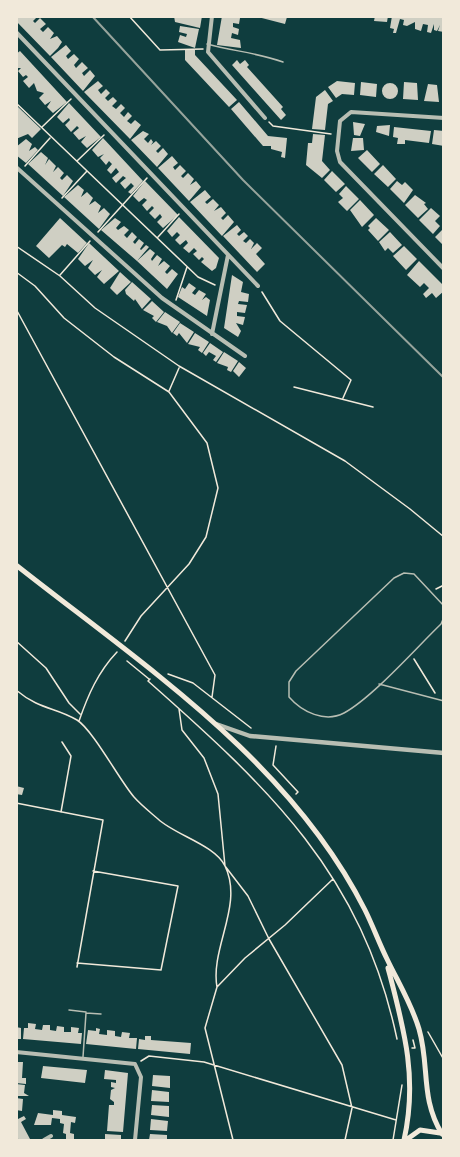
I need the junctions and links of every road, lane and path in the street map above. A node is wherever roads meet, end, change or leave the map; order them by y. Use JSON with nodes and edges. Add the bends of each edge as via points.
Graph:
{"nodes":[{"id":1,"x":129,"y":16,"type":"edge"},
{"id":2,"x":212,"y":16,"type":"edge"},
{"id":3,"x":16,"y":32,"type":"edge"},
{"id":4,"x":207,"y":46,"type":"junction"},
{"id":5,"x":284,"y":62,"type":"dead end"},
{"id":6,"x":76,"y":95,"type":"junction"},
{"id":7,"x":16,"y":103,"type":"edge"},
{"id":8,"x":265,"y":118,"type":"joint"},
{"id":9,"x":444,"y":118,"type":"edge"},
{"id":10,"x":42,"y":128,"type":"junction"},
{"id":11,"x":110,"y":130,"type":"junction"},
{"id":12,"x":338,"y":135,"type":"junction"},
{"id":13,"x":51,"y":137,"type":"junction"},
{"id":14,"x":77,"y":161,"type":"junction"},
{"id":15,"x":19,"y":169,"type":"edge"},
{"id":16,"x":87,"y":171,"type":"junction"},
{"id":17,"x":152,"y":174,"type":"junction"},
{"id":18,"x":58,"y":203,"type":"junction"},
{"id":19,"x":122,"y":205,"type":"junction"},
{"id":20,"x":185,"y":209,"type":"junction"},
{"id":21,"x":94,"y":236,"type":"junction"},
{"id":22,"x":157,"y":237,"type":"junction"},
{"id":23,"x":16,"y":246,"type":"edge"},
{"id":24,"x":228,"y":254,"type":"junction"},
{"id":25,"x":187,"y":266,"type":"junction"},
{"id":26,"x":444,"y":269,"type":"edge"},
{"id":27,"x":16,"y":272,"type":"edge"},
{"id":28,"x":60,"y":276,"type":"junction"},
{"id":29,"x":258,"y":286,"type":"joint"},
{"id":30,"x":221,"y":288,"type":"junction"},
{"id":31,"x":174,"y":306,"type":"junction"},
{"id":32,"x":16,"y":309,"type":"edge"},
{"id":33,"x":212,"y":334,"type":"junction"},
{"id":34,"x":245,"y":357,"type":"dead end"},
{"id":35,"x":179,"y":366,"type":"junction"},
{"id":36,"x":294,"y":387,"type":"dead end"},
{"id":37,"x":169,"y":392,"type":"junction"},
{"id":38,"x":343,"y":398,"type":"junction"},
{"id":39,"x":373,"y":407,"type":"dead end"},
{"id":40,"x":444,"y":537,"type":"edge"},
{"id":41,"x":16,"y":566,"type":"edge"},
{"id":42,"x":444,"y":585,"type":"edge"},
{"id":43,"x":168,"y":588,"type":"junction"},
{"id":44,"x":432,"y":591,"type":"junction"},
{"id":45,"x":444,"y":606,"type":"edge"},
{"id":46,"x":444,"y":617,"type":"edge"},
{"id":47,"x":16,"y":640,"type":"edge"},
{"id":48,"x":121,"y":648,"type":"junction"},
{"id":49,"x":410,"y":654,"type":"junction"},
{"id":50,"x":154,"y":674,"type":"junction"},
{"id":51,"x":379,"y":684,"type":"junction"},
{"id":52,"x":16,"y":690,"type":"edge"},
{"id":53,"x":439,"y":699,"type":"junction"},
{"id":54,"x":444,"y":701,"type":"edge"},
{"id":55,"x":178,"y":708,"type":"junction"},
{"id":56,"x":81,"y":715,"type":"junction"},
{"id":57,"x":78,"y":721,"type":"junction"},
{"id":58,"x":213,"y":723,"type":"junction"},
{"id":59,"x":254,"y":730,"type":"dead end"},
{"id":60,"x":277,"y":738,"type":"junction"},
{"id":61,"x":62,"y":742,"type":"dead end"},
{"id":62,"x":444,"y":753,"type":"edge"},
{"id":63,"x":290,"y":799,"type":"junction"},
{"id":64,"x":16,"y":803,"type":"edge"},
{"id":65,"x":61,"y":812,"type":"junction"},
{"id":66,"x":225,"y":866,"type":"junction"},
{"id":67,"x":93,"y":871,"type":"junction"},
{"id":68,"x":333,"y":878,"type":"junction"},
{"id":69,"x":269,"y":939,"type":"junction"},
{"id":70,"x":385,"y":956,"type":"junction"},
{"id":71,"x":218,"y":987,"type":"junction"},
{"id":72,"x":69,"y":1010,"type":"dead end"},
{"id":73,"x":87,"y":1013,"type":"junction"},
{"id":74,"x":101,"y":1014,"type":"dead end"},
{"id":75,"x":397,"y":1040,"type":"dead end"},
{"id":76,"x":16,"y":1052,"type":"edge"},
{"id":77,"x":83,"y":1058,"type":"junction"},
{"id":78,"x":136,"y":1065,"type":"junction"},
{"id":79,"x":216,"y":1066,"type":"junction"},
{"id":80,"x":402,"y":1076,"type":"dead end"},
{"id":81,"x":352,"y":1108,"type":"junction"},
{"id":82,"x":398,"y":1120,"type":"junction"},
{"id":83,"x":443,"y":1135,"type":"edge"},
{"id":84,"x":51,"y":1136,"type":"dead end"},
{"id":85,"x":44,"y":1140,"type":"edge"},
{"id":86,"x":135,"y":1140,"type":"edge"},
{"id":87,"x":233,"y":1140,"type":"edge"},
{"id":88,"x":345,"y":1140,"type":"edge"},
{"id":89,"x":393,"y":1140,"type":"edge"},
{"id":90,"x":405,"y":1140,"type":"edge"}],
"edges":[{"from":1,"to":4,"type":"path","via":[[160,50]]},
{"from":2,"to":4,"type":"street"},
{"from":3,"to":6,"type":"street"},
{"from":4,"to":5,"type":"lane","via":[[255,52]]},
{"from":4,"to":8,"type":"street","via":[[209,54]]},
{"from":6,"to":10,"type":"path"},
{"from":6,"to":11,"type":"street"},
{"from":7,"to":10,"type":"path"},
{"from":8,"to":12,"type":"path","via":[[273,126]]},
{"from":9,"to":12,"type":"street","via":[[355,111],[342,118]]},
{"from":10,"to":13,"type":"path"},
{"from":11,"to":14,"type":"path"},
{"from":11,"to":17,"type":"street"},
{"from":12,"to":26,"type":"street","via":[[340,162]]},
{"from":13,"to":14,"type":"path"},
{"from":13,"to":15,"type":"path"},
{"from":14,"to":16,"type":"path"},
{"from":15,"to":18,"type":"street"},
{"from":16,"to":18,"type":"path"},
{"from":16,"to":19,"type":"path"},
{"from":17,"to":19,"type":"path"},
{"from":17,"to":20,"type":"street"},
{"from":18,"to":21,"type":"street"},
{"from":19,"to":21,"type":"path"},
{"from":19,"to":22,"type":"path"},
{"from":20,"to":22,"type":"path"},
{"from":20,"to":24,"type":"street"},
{"from":21,"to":28,"type":"path"},
{"from":21,"to":31,"type":"street"},
{"from":22,"to":25,"type":"path"},
{"from":23,"to":28,"type":"path"},
{"from":24,"to":29,"type":"street"},
{"from":24,"to":30,"type":"street"},
{"from":25,"to":30,"type":"path","via":[[198,277]]},
{"from":25,"to":31,"type":"path"},
{"from":27,"to":37,"type":"path","via":[[97,344]]},
{"from":28,"to":35,"type":"path","via":[[94,308]]},
{"from":29,"to":38,"type":"path","via":[[280,321],[351,380]]},
{"from":30,"to":33,"type":"street"},
{"from":31,"to":33,"type":"street"},
{"from":32,"to":43,"type":"path"},
{"from":33,"to":34,"type":"street"},
{"from":35,"to":37,"type":"path"},
{"from":35,"to":40,"type":"path","via":[[345,461]]},
{"from":36,"to":38,"type":"path"},
{"from":37,"to":43,"type":"path","via":[[207,443],[218,488],[206,537]]},
{"from":38,"to":39,"type":"path"},
{"from":41,"to":48,"type":"main road"},
{"from":42,"to":44,"type":"path"},
{"from":43,"to":48,"type":"path","via":[[141,616]]},
{"from":43,"to":59,"type":"path","via":[[215,675],[212,698]]},
{"from":44,"to":45,"type":"lane"},
{"from":44,"to":51,"type":"lane","via":[[414,574],[394,578],[296,670],[289,691],[294,702],[325,717],[343,714]]},
{"from":46,"to":49,"type":"lane"},
{"from":47,"to":56,"type":"path","via":[[46,668]]},
{"from":48,"to":50,"type":"main road"},
{"from":48,"to":56,"type":"path","via":[[103,666]]},
{"from":49,"to":51,"type":"lane"},
{"from":49,"to":53,"type":"path"},
{"from":50,"to":55,"type":"path","via":[[148,681]]},
{"from":50,"to":58,"type":"main road"},
{"from":51,"to":53,"type":"lane"},
{"from":52,"to":57,"type":"path","via":[[32,704]]},
{"from":53,"to":54,"type":"lane"},
{"from":55,"to":66,"type":"path","via":[[182,730],[204,758],[218,794]]},
{"from":55,"to":68,"type":"path","via":[[282,807]]},
{"from":56,"to":57,"type":"path"},
{"from":57,"to":66,"type":"path","via":[[134,797],[160,822],[214,854]]},
{"from":58,"to":60,"type":"street","via":[[235,732]]},
{"from":58,"to":63,"type":"main road"},
{"from":60,"to":62,"type":"street"},
{"from":60,"to":63,"type":"path","via":[[273,765],[297,792]]},
{"from":61,"to":65,"type":"path","via":[[71,756]]},
{"from":63,"to":70,"type":"main road","via":[[345,873]]},
{"from":64,"to":65,"type":"path"},
{"from":65,"to":67,"type":"path","via":[[103,820]]},
{"from":66,"to":69,"type":"path","via":[[248,896]]},
{"from":66,"to":71,"type":"path","via":[[230,899],[216,963]]},
{"from":67,"to":67,"type":"path","via":[[178,886],[161,970],[77,965]]},
{"from":68,"to":69,"type":"path"},
{"from":68,"to":75,"type":"path","via":[[380,975]]},
{"from":69,"to":71,"type":"path"},
{"from":69,"to":81,"type":"path","via":[[342,1065]]},
{"from":70,"to":83,"type":"main road","via":[[419,1028],[426,1098]]},
{"from":70,"to":90,"type":"main road","via":[[411,1075]]},
{"from":71,"to":79,"type":"path","via":[[205,1028]]},
{"from":72,"to":73,"type":"lane"},
{"from":73,"to":74,"type":"lane"},
{"from":73,"to":77,"type":"lane"},
{"from":76,"to":77,"type":"street"},
{"from":77,"to":78,"type":"street"},
{"from":78,"to":79,"type":"path","via":[[149,1056]]},
{"from":78,"to":86,"type":"street","via":[[141,1077]]},
{"from":79,"to":81,"type":"path"},
{"from":79,"to":87,"type":"path"},
{"from":80,"to":82,"type":"path"},
{"from":81,"to":82,"type":"path"},
{"from":81,"to":88,"type":"path"},
{"from":82,"to":89,"type":"path"},
{"from":83,"to":90,"type":"main road","via":[[420,1130]]},
{"from":84,"to":85,"type":"street"}]}
